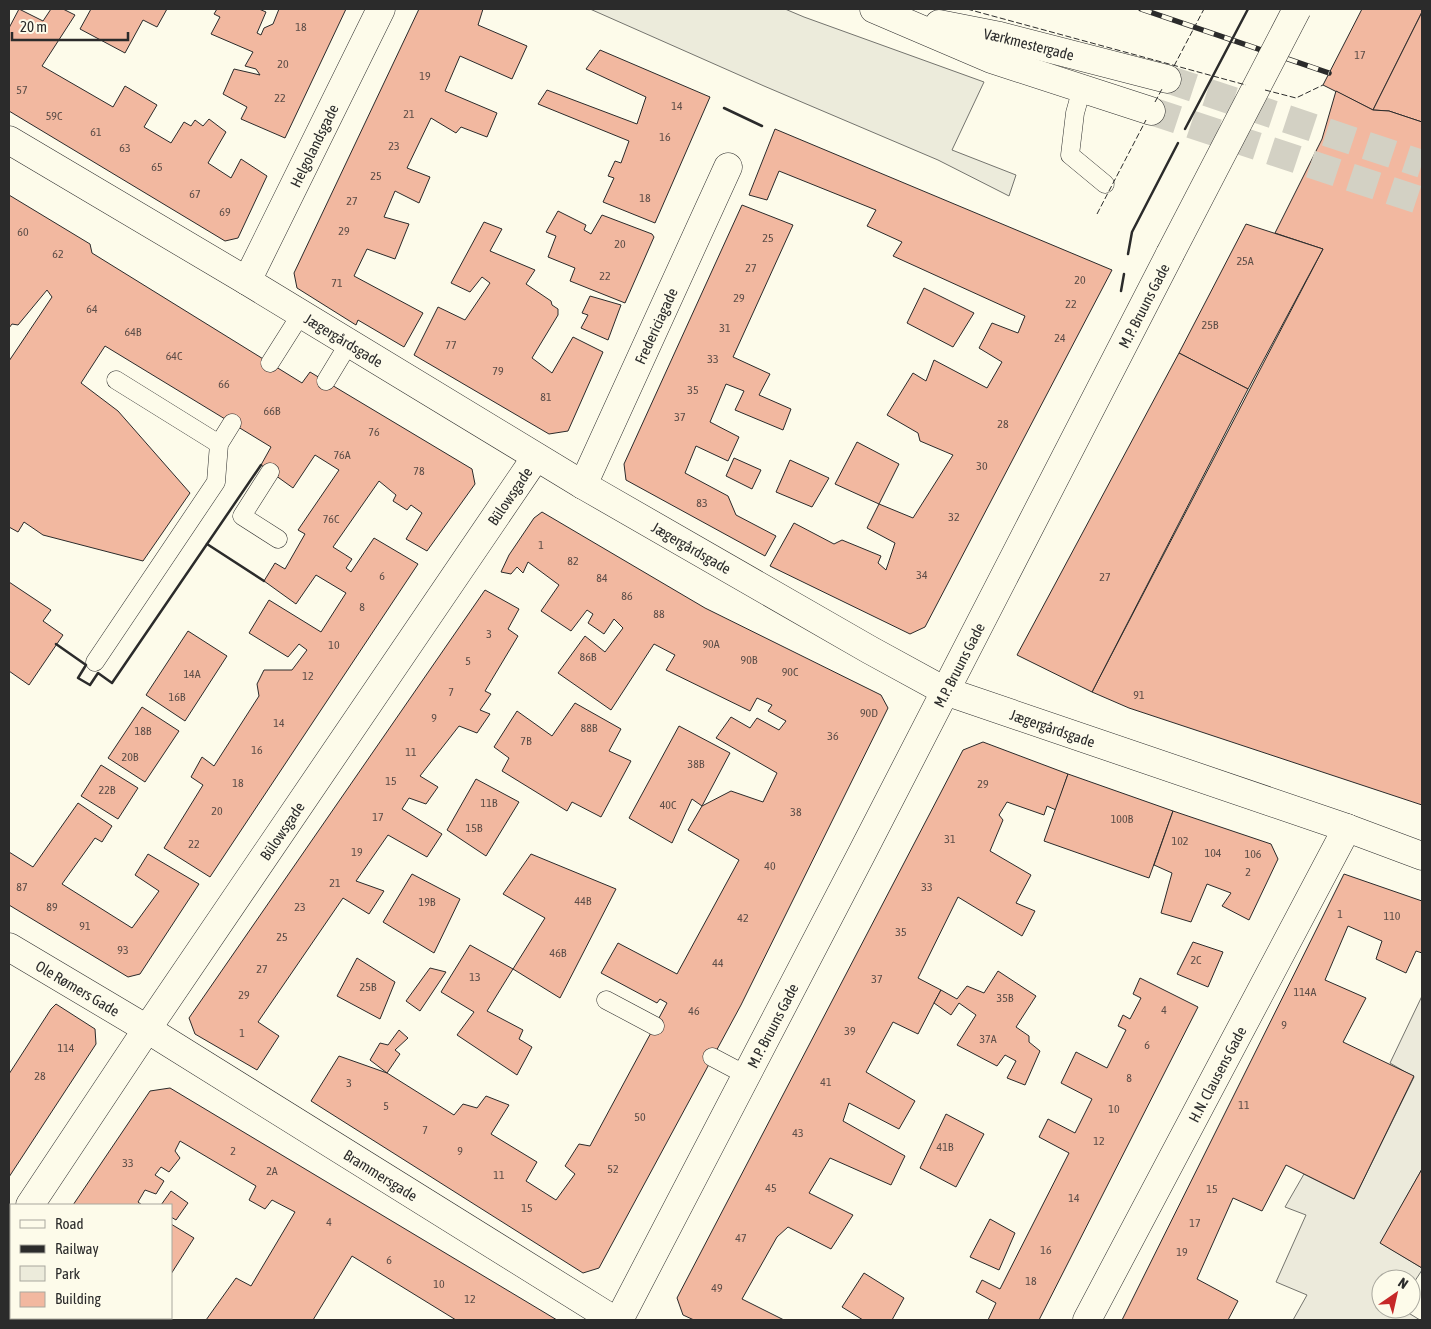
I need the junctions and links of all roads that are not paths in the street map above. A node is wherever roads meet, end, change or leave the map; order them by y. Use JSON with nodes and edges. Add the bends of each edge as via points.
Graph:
{"nodes":[{"id":1,"x":381,"y":9,"type":"edge"},
{"id":2,"x":1297,"y":9,"type":"edge"},
{"id":3,"x":882,"y":12,"type":"edge"},
{"id":4,"x":1168,"y":79,"type":"tunnel mouth"},
{"id":5,"x":1082,"y":88,"type":"junction"},
{"id":6,"x":1151,"y":111,"type":"tunnel mouth"},
{"id":7,"x":9,"y":140,"type":"edge"},
{"id":8,"x":728,"y":167,"type":"dead end"},
{"id":9,"x":1105,"y":184,"type":"dead end"},
{"id":10,"x":247,"y":281,"type":"junction"},
{"id":11,"x":301,"y":314,"type":"junction"},
{"id":12,"x":348,"y":342,"type":"junction"},
{"id":13,"x":270,"y":363,"type":"dead end"},
{"id":14,"x":116,"y":380,"type":"dead end"},
{"id":15,"x":326,"y":381,"type":"dead end"},
{"id":16,"x":232,"y":423,"type":"dead end"},
{"id":17,"x":219,"y":444,"type":"junction"},
{"id":18,"x":536,"y":457,"type":"junction"},
{"id":19,"x":270,"y":472,"type":"dead end"},
{"id":20,"x":583,"y":485,"type":"junction"},
{"id":21,"x":278,"y":539,"type":"dead end"},
{"id":22,"x":95,"y":662,"type":"dead end"},
{"id":23,"x":945,"y":691,"type":"junction"},
{"id":24,"x":1347,"y":828,"type":"junction"},
{"id":25,"x":1422,"y":856,"type":"edge"},
{"id":26,"x":9,"y":946,"type":"edge"},
{"id":27,"x":606,"y":1000,"type":"dead end"},
{"id":28,"x":655,"y":1026,"type":"dead end"},
{"id":29,"x":147,"y":1029,"type":"junction"},
{"id":30,"x":712,"y":1057,"type":"dead end"},
{"id":31,"x":746,"y":1075,"type":"junction"},
{"id":32,"x":31,"y":1204,"type":"edge"},
{"id":33,"x":614,"y":1320,"type":"edge"},
{"id":34,"x":619,"y":1320,"type":"edge"},
{"id":35,"x":1087,"y":1320,"type":"edge"}],
"edges":[{"from":1,"to":10,"type":"street","name":"Helgolandsgade"},
{"from":2,"to":23,"type":"street","name":"M.P. Bruuns Gade","bridge":true},
{"from":3,"to":4,"type":"street","name":"Værkmestergade","via":[[1000,36]]},
{"from":3,"to":5,"type":"street","name":"Værkmestergade","via":[[991,59]]},
{"from":5,"to":6,"type":"street","name":"Værkmestergade"},
{"from":5,"to":9,"type":"lane","via":[[1070,155]]},
{"from":7,"to":10,"type":"street","name":"Jægergårdsgade"},
{"from":8,"to":20,"type":"street","name":"Fredericiagade"},
{"from":10,"to":11,"type":"street","name":"Jægergårdsgade"},
{"from":11,"to":12,"type":"street","name":"Jægergårdsgade"},
{"from":11,"to":13,"type":"lane"},
{"from":12,"to":15,"type":"lane"},
{"from":12,"to":18,"type":"street","name":"Jægergårdsgade"},
{"from":14,"to":17,"type":"lane"},
{"from":16,"to":17,"type":"lane"},
{"from":17,"to":22,"type":"lane","via":[[216,482]]},
{"from":18,"to":20,"type":"street","name":"Jægergårdsgade"},
{"from":18,"to":29,"type":"street","name":"Bülowsgade"},
{"from":19,"to":21,"type":"lane","via":[[242,516]]},
{"from":20,"to":23,"type":"street","name":"Jægergårdsgade"},
{"from":23,"to":24,"type":"street","name":"Jægergårdsgade"},
{"from":23,"to":31,"type":"street","name":"M.P. Bruuns Gade"},
{"from":24,"to":25,"type":"street","name":"Jægergårdsgade"},
{"from":24,"to":35,"type":"street","name":"H.N. Clausens Gade"},
{"from":26,"to":29,"type":"street","name":"Ole Rømers Gade"},
{"from":27,"to":28,"type":"lane"},
{"from":29,"to":32,"type":"street","name":"Bülowsgade"},
{"from":29,"to":33,"type":"street","name":"Brammersgade"},
{"from":30,"to":31,"type":"lane"},
{"from":31,"to":34,"type":"street","name":"M.P. Bruuns Gade"}]}
